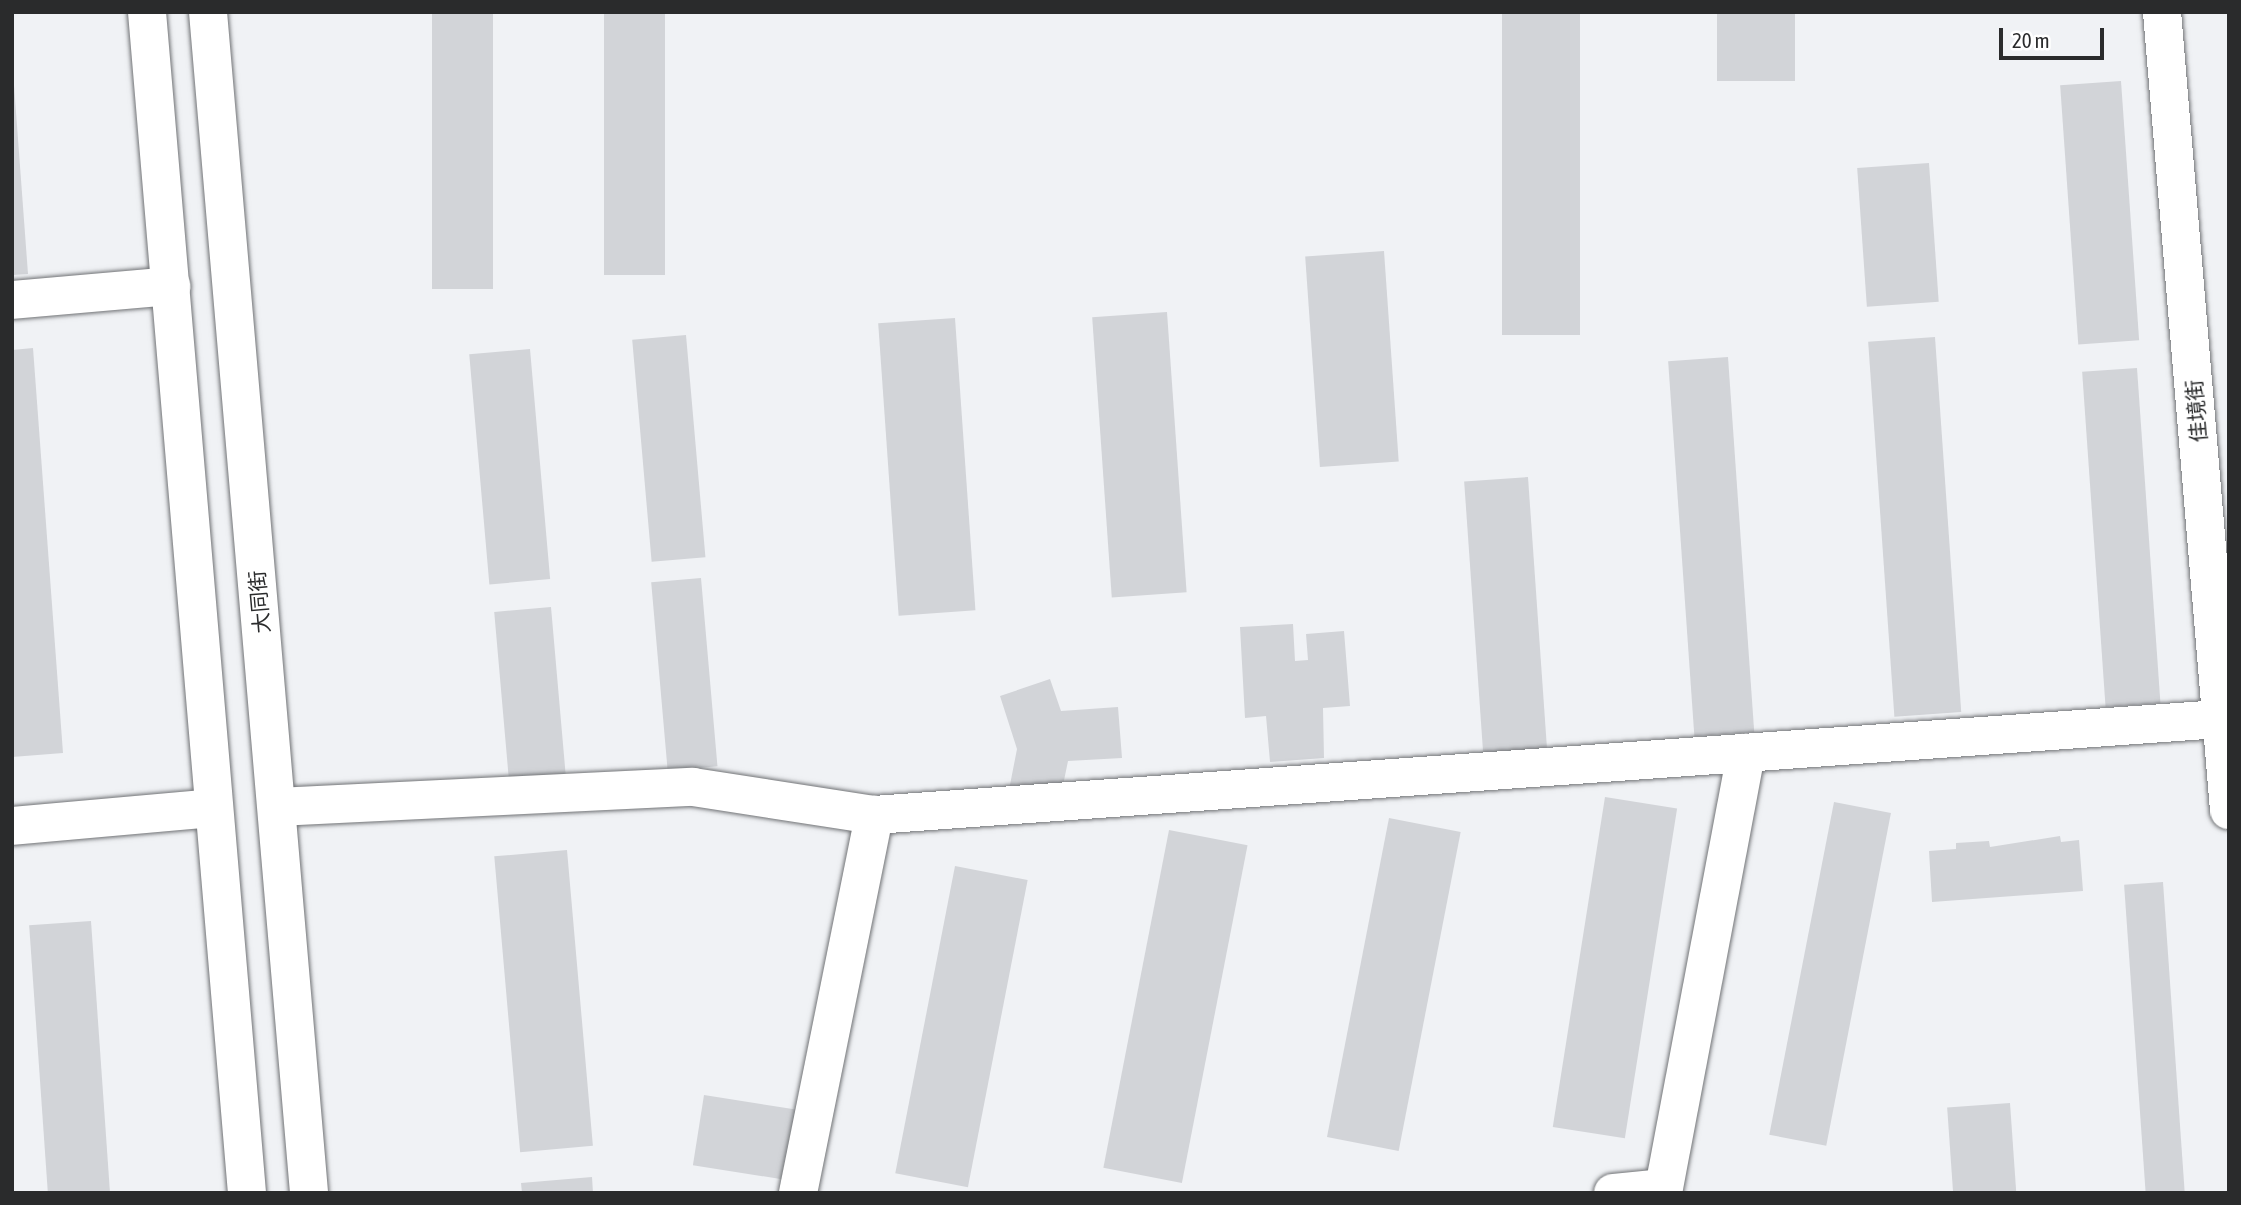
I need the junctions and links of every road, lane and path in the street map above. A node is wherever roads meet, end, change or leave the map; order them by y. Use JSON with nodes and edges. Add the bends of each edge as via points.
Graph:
{"nodes":[{"id":1,"x":147,"y":12,"type":"edge"},
{"id":2,"x":208,"y":12,"type":"edge"},
{"id":3,"x":2162,"y":12,"type":"edge"},
{"id":4,"x":171,"y":286,"type":"junction"},
{"id":5,"x":12,"y":300,"type":"edge"},
{"id":6,"x":2221,"y":719,"type":"junction"},
{"id":7,"x":1746,"y":753,"type":"junction"},
{"id":8,"x":211,"y":796,"type":"junction"},
{"id":9,"x":12,"y":799,"type":"edge"},
{"id":10,"x":277,"y":807,"type":"junction"},
{"id":11,"x":2229,"y":810,"type":"edge"},
{"id":12,"x":874,"y":815,"type":"junction"},
{"id":13,"x":12,"y":826,"type":"edge"},
{"id":14,"x":1663,"y":1191,"type":"edge"},
{"id":15,"x":247,"y":1193,"type":"edge"},
{"id":16,"x":309,"y":1193,"type":"edge"},
{"id":17,"x":798,"y":1193,"type":"edge"},
{"id":18,"x":1613,"y":1193,"type":"edge"}],
"edges":[{"from":1,"to":4,"type":"street"},
{"from":2,"to":10,"type":"street","name":"大同街"},
{"from":3,"to":6,"type":"street","name":"佳境街"},
{"from":4,"to":5,"type":"street"},
{"from":4,"to":8,"type":"street"},
{"from":6,"to":7,"type":"street"},
{"from":6,"to":11,"type":"street","name":"佳境街"},
{"from":7,"to":12,"type":"street"},
{"from":7,"to":14,"type":"street"},
{"from":8,"to":9,"type":"street"},
{"from":8,"to":13,"type":"street"},
{"from":8,"to":15,"type":"street"},
{"from":10,"to":12,"type":"street","via":[[692,787]]},
{"from":10,"to":16,"type":"street","name":"大同街"},
{"from":12,"to":17,"type":"street"},
{"from":14,"to":18,"type":"street"}]}
